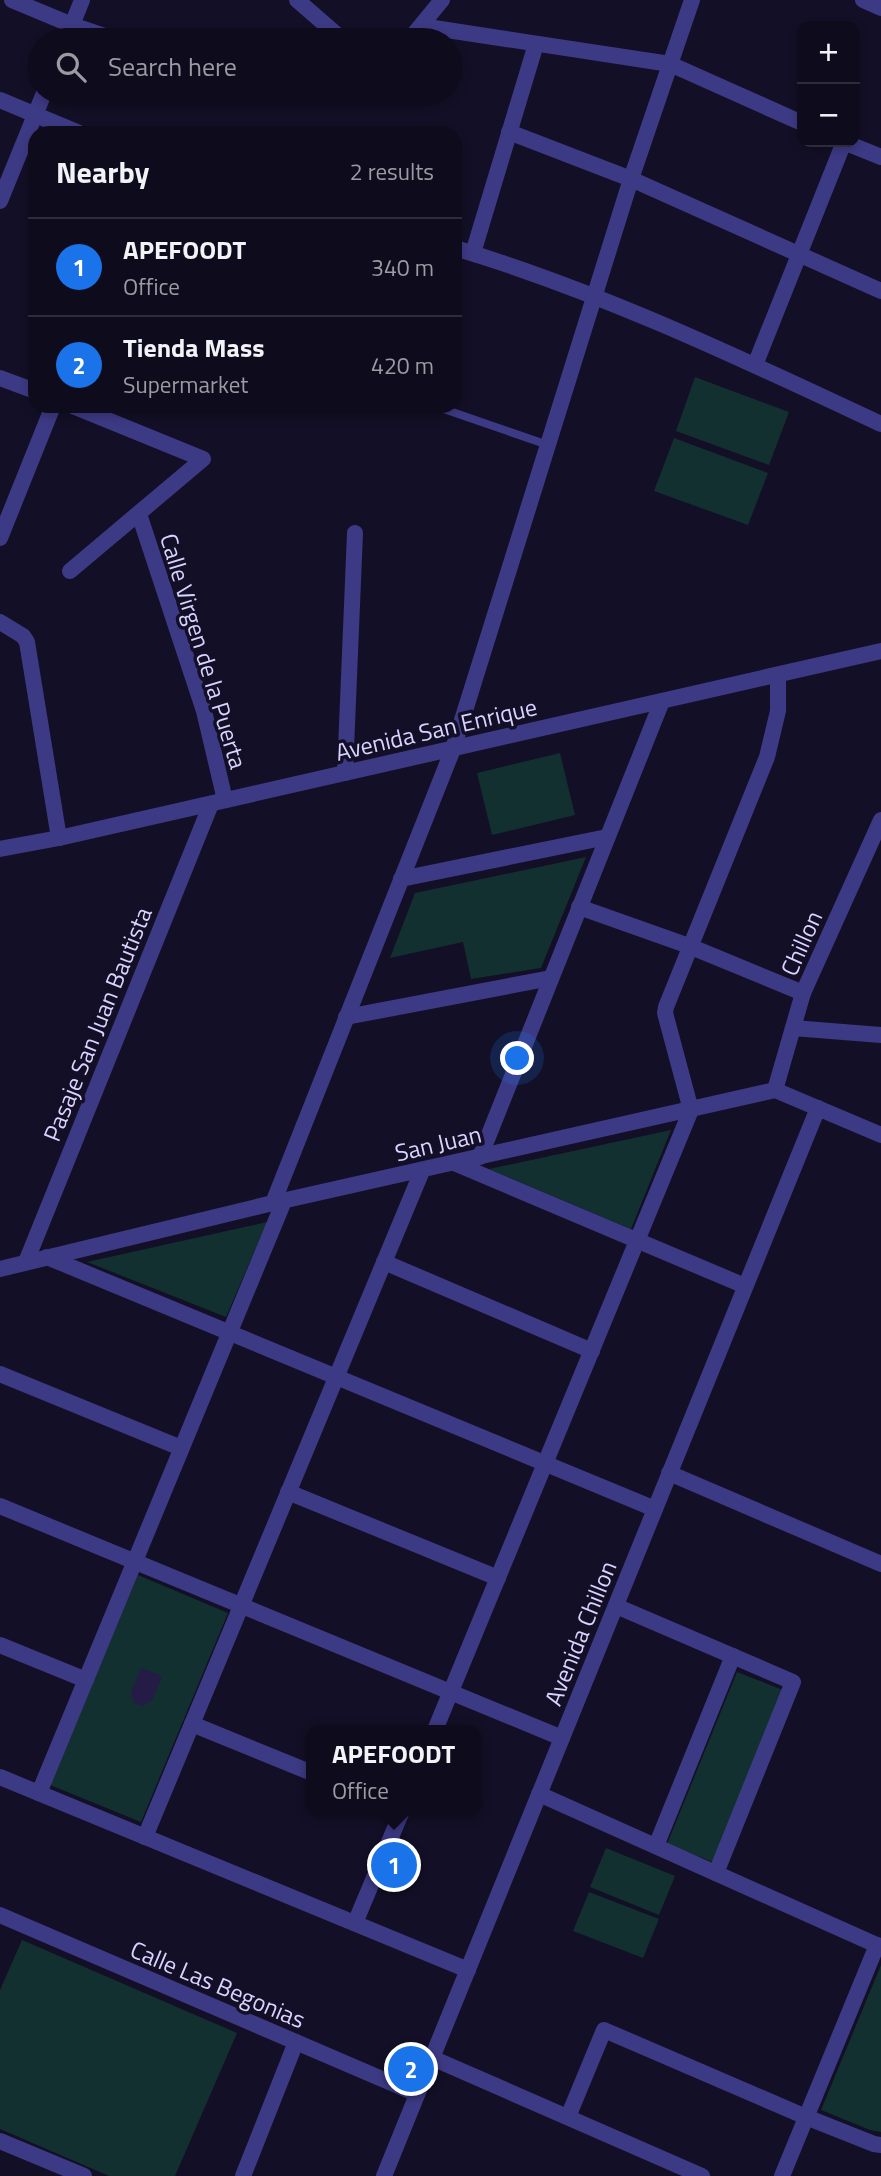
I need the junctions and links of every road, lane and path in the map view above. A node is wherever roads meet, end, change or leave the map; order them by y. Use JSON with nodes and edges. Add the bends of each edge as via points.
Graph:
{"nodes":[{"id":1,"x":12,"y":0,"type":"edge"},
{"id":2,"x":82,"y":0,"type":"edge"},
{"id":3,"x":297,"y":0,"type":"edge"},
{"id":4,"x":442,"y":0,"type":"edge"},
{"id":5,"x":692,"y":0,"type":"edge"},
{"id":6,"x":863,"y":0,"type":"edge"},
{"id":7,"x":881,"y":8,"type":"edge"},
{"id":8,"x":421,"y":26,"type":"joint"},
{"id":9,"x":60,"y":28,"type":"edge"},
{"id":10,"x":71,"y":28,"type":"edge"},
{"id":11,"x":329,"y":28,"type":"edge"},
{"id":12,"x":434,"y":28,"type":"edge"},
{"id":13,"x":462,"y":32,"type":"edge"},
{"id":14,"x":536,"y":44,"type":"junction"},
{"id":15,"x":670,"y":64,"type":"junction"},
{"id":16,"x":0,"y":100,"type":"edge"},
{"id":17,"x":39,"y":105,"type":"edge"},
{"id":18,"x":35,"y":115,"type":"junction"},
{"id":19,"x":797,"y":121,"type":"edge"},
{"id":20,"x":31,"y":126,"type":"edge"},
{"id":21,"x":62,"y":126,"type":"edge"},
{"id":22,"x":28,"y":132,"type":"edge"},
{"id":23,"x":509,"y":132,"type":"junction"},
{"id":24,"x":842,"y":147,"type":"edge"},
{"id":25,"x":856,"y":147,"type":"edge"},
{"id":26,"x":881,"y":157,"type":"edge"},
{"id":27,"x":631,"y":179,"type":"junction"},
{"id":28,"x":0,"y":201,"type":"edge"},
{"id":29,"x":462,"y":250,"type":"edge"},
{"id":30,"x":473,"y":253,"type":"junction"},
{"id":31,"x":799,"y":254,"type":"junction"},
{"id":32,"x":881,"y":291,"type":"edge"},
{"id":33,"x":595,"y":296,"type":"junction"},
{"id":34,"x":755,"y":365,"type":"junction"},
{"id":35,"x":0,"y":378,"type":"edge"},
{"id":36,"x":28,"y":388,"type":"edge"},
{"id":37,"x":50,"y":413,"type":"edge"},
{"id":38,"x":90,"y":413,"type":"edge"},
{"id":39,"x":455,"y":413,"type":"edge"},
{"id":40,"x":881,"y":424,"type":"edge"},
{"id":41,"x":548,"y":446,"type":"junction"},
{"id":42,"x":139,"y":514,"type":"junction"},
{"id":43,"x":355,"y":533,"type":"dead end"},
{"id":44,"x":0,"y":538,"type":"edge"},
{"id":45,"x":70,"y":571,"type":"dead end"},
{"id":46,"x":0,"y":622,"type":"edge"},
{"id":47,"x":881,"y":651,"type":"edge"},
{"id":48,"x":778,"y":675,"type":"junction"},
{"id":49,"x":662,"y":701,"type":"junction"},
{"id":50,"x":453,"y":749,"type":"junction"},
{"id":51,"x":345,"y":773,"type":"junction"},
{"id":52,"x":218,"y":802,"type":"junction"},
{"id":53,"x":880,"y":823,"type":"edge"},
{"id":54,"x":607,"y":837,"type":"junction"},
{"id":55,"x":59,"y":838,"type":"junction"},
{"id":56,"x":0,"y":849,"type":"edge"},
{"id":57,"x":401,"y":879,"type":"junction"},
{"id":58,"x":579,"y":907,"type":"junction"},
{"id":59,"x":689,"y":946,"type":"junction"},
{"id":60,"x":551,"y":978,"type":"junction"},
{"id":61,"x":803,"y":993,"type":"junction"},
{"id":62,"x":346,"y":1017,"type":"junction"},
{"id":63,"x":793,"y":1028,"type":"junction"},
{"id":64,"x":881,"y":1035,"type":"edge"},
{"id":65,"x":775,"y":1090,"type":"junction"},
{"id":66,"x":818,"y":1108,"type":"junction"},
{"id":67,"x":691,"y":1110,"type":"junction"},
{"id":68,"x":881,"y":1135,"type":"edge"},
{"id":69,"x":480,"y":1157,"type":"junction"},
{"id":70,"x":454,"y":1163,"type":"junction"},
{"id":71,"x":422,"y":1171,"type":"junction"},
{"id":72,"x":278,"y":1202,"type":"junction"},
{"id":73,"x":637,"y":1242,"type":"junction"},
{"id":74,"x":47,"y":1257,"type":"junction"},
{"id":75,"x":26,"y":1262,"type":"junction"},
{"id":76,"x":384,"y":1262,"type":"junction"},
{"id":77,"x":0,"y":1269,"type":"edge"},
{"id":78,"x":745,"y":1286,"type":"junction"},
{"id":79,"x":229,"y":1332,"type":"junction"},
{"id":80,"x":592,"y":1351,"type":"junction"},
{"id":81,"x":0,"y":1374,"type":"edge"},
{"id":82,"x":336,"y":1377,"type":"junction"},
{"id":83,"x":181,"y":1448,"type":"junction"},
{"id":84,"x":545,"y":1463,"type":"junction"},
{"id":85,"x":669,"y":1473,"type":"junction"},
{"id":86,"x":288,"y":1492,"type":"junction"},
{"id":87,"x":0,"y":1506,"type":"edge"},
{"id":88,"x":655,"y":1508,"type":"junction"},
{"id":89,"x":135,"y":1562,"type":"junction"},
{"id":90,"x":881,"y":1564,"type":"edge"},
{"id":91,"x":498,"y":1578,"type":"junction"},
{"id":92,"x":241,"y":1606,"type":"junction"},
{"id":93,"x":616,"y":1606,"type":"junction"},
{"id":94,"x":0,"y":1645,"type":"edge"},
{"id":95,"x":733,"y":1656,"type":"junction"},
{"id":96,"x":86,"y":1680,"type":"junction"},
{"id":97,"x":451,"y":1692,"type":"junction"},
{"id":98,"x":192,"y":1724,"type":"junction"},
{"id":99,"x":437,"y":1725,"type":"edge"},
{"id":100,"x":562,"y":1738,"type":"junction"},
{"id":101,"x":306,"y":1771,"type":"edge"},
{"id":102,"x":0,"y":1777,"type":"edge"},
{"id":103,"x":39,"y":1793,"type":"junction"},
{"id":104,"x":539,"y":1794,"type":"junction"},
{"id":105,"x":400,"y":1816,"type":"edge"},
{"id":106,"x":145,"y":1836,"type":"junction"},
{"id":107,"x":656,"y":1846,"type":"junction"},
{"id":108,"x":716,"y":1873,"type":"junction"},
{"id":109,"x":0,"y":1915,"type":"edge"},
{"id":110,"x":355,"y":1923,"type":"junction"},
{"id":111,"x":879,"y":1946,"type":"edge"},
{"id":112,"x":468,"y":1970,"type":"junction"},
{"id":113,"x":296,"y":2042,"type":"junction"},
{"id":114,"x":432,"y":2059,"type":"junction"},
{"id":115,"x":417,"y":2094,"type":"junction"},
{"id":116,"x":568,"y":2118,"type":"junction"},
{"id":117,"x":806,"y":2118,"type":"junction"},
{"id":118,"x":0,"y":2141,"type":"edge"},
{"id":119,"x":881,"y":2145,"type":"edge"},
{"id":120,"x":83,"y":2176,"type":"edge"},
{"id":121,"x":243,"y":2176,"type":"edge"},
{"id":122,"x":384,"y":2176,"type":"edge"},
{"id":123,"x":702,"y":2176,"type":"edge"},
{"id":124,"x":782,"y":2176,"type":"edge"}],
"edges":[{"from":1,"to":9,"type":"street"},
{"from":2,"to":10,"type":"street"},
{"from":3,"to":11,"type":"street"},
{"from":4,"to":8,"type":"street"},
{"from":5,"to":15,"type":"street"},
{"from":6,"to":7,"type":"street"},
{"from":8,"to":12,"type":"street"},
{"from":13,"to":14,"type":"street"},
{"from":14,"to":15,"type":"street"},
{"from":14,"to":23,"type":"street"},
{"from":15,"to":19,"type":"street"},
{"from":15,"to":27,"type":"street"},
{"from":16,"to":18,"type":"street"},
{"from":17,"to":18,"type":"street"},
{"from":18,"to":20,"type":"street"},
{"from":18,"to":21,"type":"street"},
{"from":22,"to":28,"type":"street"},
{"from":23,"to":27,"type":"street"},
{"from":23,"to":30,"type":"street"},
{"from":24,"to":31,"type":"street"},
{"from":25,"to":26,"type":"street"},
{"from":27,"to":31,"type":"street"},
{"from":27,"to":33,"type":"street"},
{"from":29,"to":30,"type":"street"},
{"from":30,"to":33,"type":"street"},
{"from":31,"to":32,"type":"street"},
{"from":31,"to":34,"type":"street"},
{"from":33,"to":34,"type":"street"},
{"from":33,"to":41,"type":"street"},
{"from":34,"to":40,"type":"street"},
{"from":35,"to":36,"type":"street"},
{"from":37,"to":44,"type":"street"},
{"from":38,"to":42,"type":"street","via":[[203,459]]},
{"from":39,"to":41,"type":"lane"},
{"from":41,"to":50,"type":"street"},
{"from":42,"to":45,"type":"street"},
{"from":42,"to":52,"type":"street","name":"Calle Virgen de la Puerta","via":[[204,711]]},
{"from":43,"to":51,"type":"street"},
{"from":46,"to":55,"type":"street","via":[[27,642]]},
{"from":47,"to":48,"type":"street","name":"Avenida San Enrique"},
{"from":48,"to":49,"type":"street","name":"Avenida San Enrique"},
{"from":48,"to":59,"type":"street","via":[[778,711],[767,757]]},
{"from":49,"to":50,"type":"street","name":"Avenida San Enrique"},
{"from":49,"to":54,"type":"street"},
{"from":50,"to":51,"type":"street","name":"Avenida San Enrique"},
{"from":50,"to":57,"type":"street"},
{"from":51,"to":52,"type":"street","name":"Avenida San Enrique"},
{"from":52,"to":55,"type":"street","name":"Avenida San Enrique"},
{"from":52,"to":75,"type":"street","name":"Pasaje San Juan Bautista"},
{"from":53,"to":61,"type":"street","name":"Chillon"},
{"from":54,"to":57,"type":"street"},
{"from":54,"to":58,"type":"street"},
{"from":55,"to":56,"type":"street","name":"Avenida San Enrique"},
{"from":57,"to":62,"type":"street"},
{"from":58,"to":59,"type":"street"},
{"from":58,"to":60,"type":"street"},
{"from":59,"to":61,"type":"street"},
{"from":59,"to":67,"type":"street","via":[[666,1013]]},
{"from":60,"to":62,"type":"street"},
{"from":60,"to":69,"type":"street"},
{"from":61,"to":63,"type":"street","name":"Chillon"},
{"from":62,"to":72,"type":"street"},
{"from":63,"to":64,"type":"street"},
{"from":63,"to":65,"type":"street","name":"Chillon"},
{"from":65,"to":66,"type":"street"},
{"from":65,"to":67,"type":"street","name":"San Juan"},
{"from":66,"to":68,"type":"street"},
{"from":66,"to":78,"type":"street","name":"Avenida Chillon"},
{"from":67,"to":69,"type":"street","name":"San Juan"},
{"from":67,"to":73,"type":"street"},
{"from":69,"to":70,"type":"street","name":"San Juan"},
{"from":70,"to":71,"type":"street","name":"San Juan"},
{"from":70,"to":73,"type":"street"},
{"from":71,"to":72,"type":"street","name":"San Juan"},
{"from":71,"to":76,"type":"street"},
{"from":72,"to":74,"type":"street","name":"San Juan"},
{"from":72,"to":79,"type":"street"},
{"from":73,"to":78,"type":"street"},
{"from":73,"to":80,"type":"street"},
{"from":74,"to":75,"type":"street","name":"San Juan"},
{"from":74,"to":79,"type":"street"},
{"from":75,"to":77,"type":"street","name":"San Juan"},
{"from":76,"to":80,"type":"street"},
{"from":76,"to":82,"type":"street"},
{"from":78,"to":85,"type":"street","name":"Avenida Chillon"},
{"from":79,"to":82,"type":"street"},
{"from":79,"to":83,"type":"street"},
{"from":80,"to":84,"type":"street"},
{"from":81,"to":83,"type":"street"},
{"from":82,"to":84,"type":"street"},
{"from":82,"to":86,"type":"street"},
{"from":83,"to":89,"type":"street"},
{"from":84,"to":88,"type":"street"},
{"from":84,"to":91,"type":"street"},
{"from":85,"to":88,"type":"street","name":"Avenida Chillon"},
{"from":85,"to":90,"type":"street"},
{"from":86,"to":91,"type":"street"},
{"from":86,"to":92,"type":"street"},
{"from":87,"to":89,"type":"street"},
{"from":88,"to":93,"type":"street","name":"Avenida Chillon"},
{"from":89,"to":92,"type":"street"},
{"from":89,"to":96,"type":"street"},
{"from":91,"to":97,"type":"street"},
{"from":92,"to":97,"type":"street"},
{"from":92,"to":98,"type":"street"},
{"from":93,"to":95,"type":"street"},
{"from":93,"to":100,"type":"street","name":"Avenida Chillon"},
{"from":94,"to":96,"type":"street"},
{"from":95,"to":107,"type":"street"},
{"from":95,"to":108,"type":"street","via":[[793,1682]]},
{"from":96,"to":103,"type":"street"},
{"from":97,"to":99,"type":"street"},
{"from":97,"to":100,"type":"street"},
{"from":98,"to":101,"type":"street"},
{"from":98,"to":106,"type":"street"},
{"from":100,"to":104,"type":"street","name":"Avenida Chillon"},
{"from":102,"to":103,"type":"street"},
{"from":103,"to":106,"type":"street"},
{"from":104,"to":107,"type":"street"},
{"from":104,"to":112,"type":"street","name":"Avenida Chillon"},
{"from":105,"to":110,"type":"street"},
{"from":106,"to":110,"type":"street"},
{"from":107,"to":108,"type":"street"},
{"from":108,"to":111,"type":"street"},
{"from":109,"to":113,"type":"street","name":"Calle Las Begonias"},
{"from":110,"to":112,"type":"street"},
{"from":111,"to":117,"type":"street"},
{"from":112,"to":114,"type":"street","name":"Avenida Chillon"},
{"from":113,"to":115,"type":"street","name":"Calle Las Begonias"},
{"from":113,"to":121,"type":"street"},
{"from":114,"to":115,"type":"street","name":"Avenida Chillon"},
{"from":114,"to":116,"type":"street"},
{"from":115,"to":122,"type":"street","name":"Avenida Chillon"},
{"from":116,"to":117,"type":"street","via":[[604,2030]]},
{"from":116,"to":123,"type":"street"},
{"from":117,"to":119,"type":"street"},
{"from":117,"to":124,"type":"street"},
{"from":118,"to":120,"type":"street"}]}
